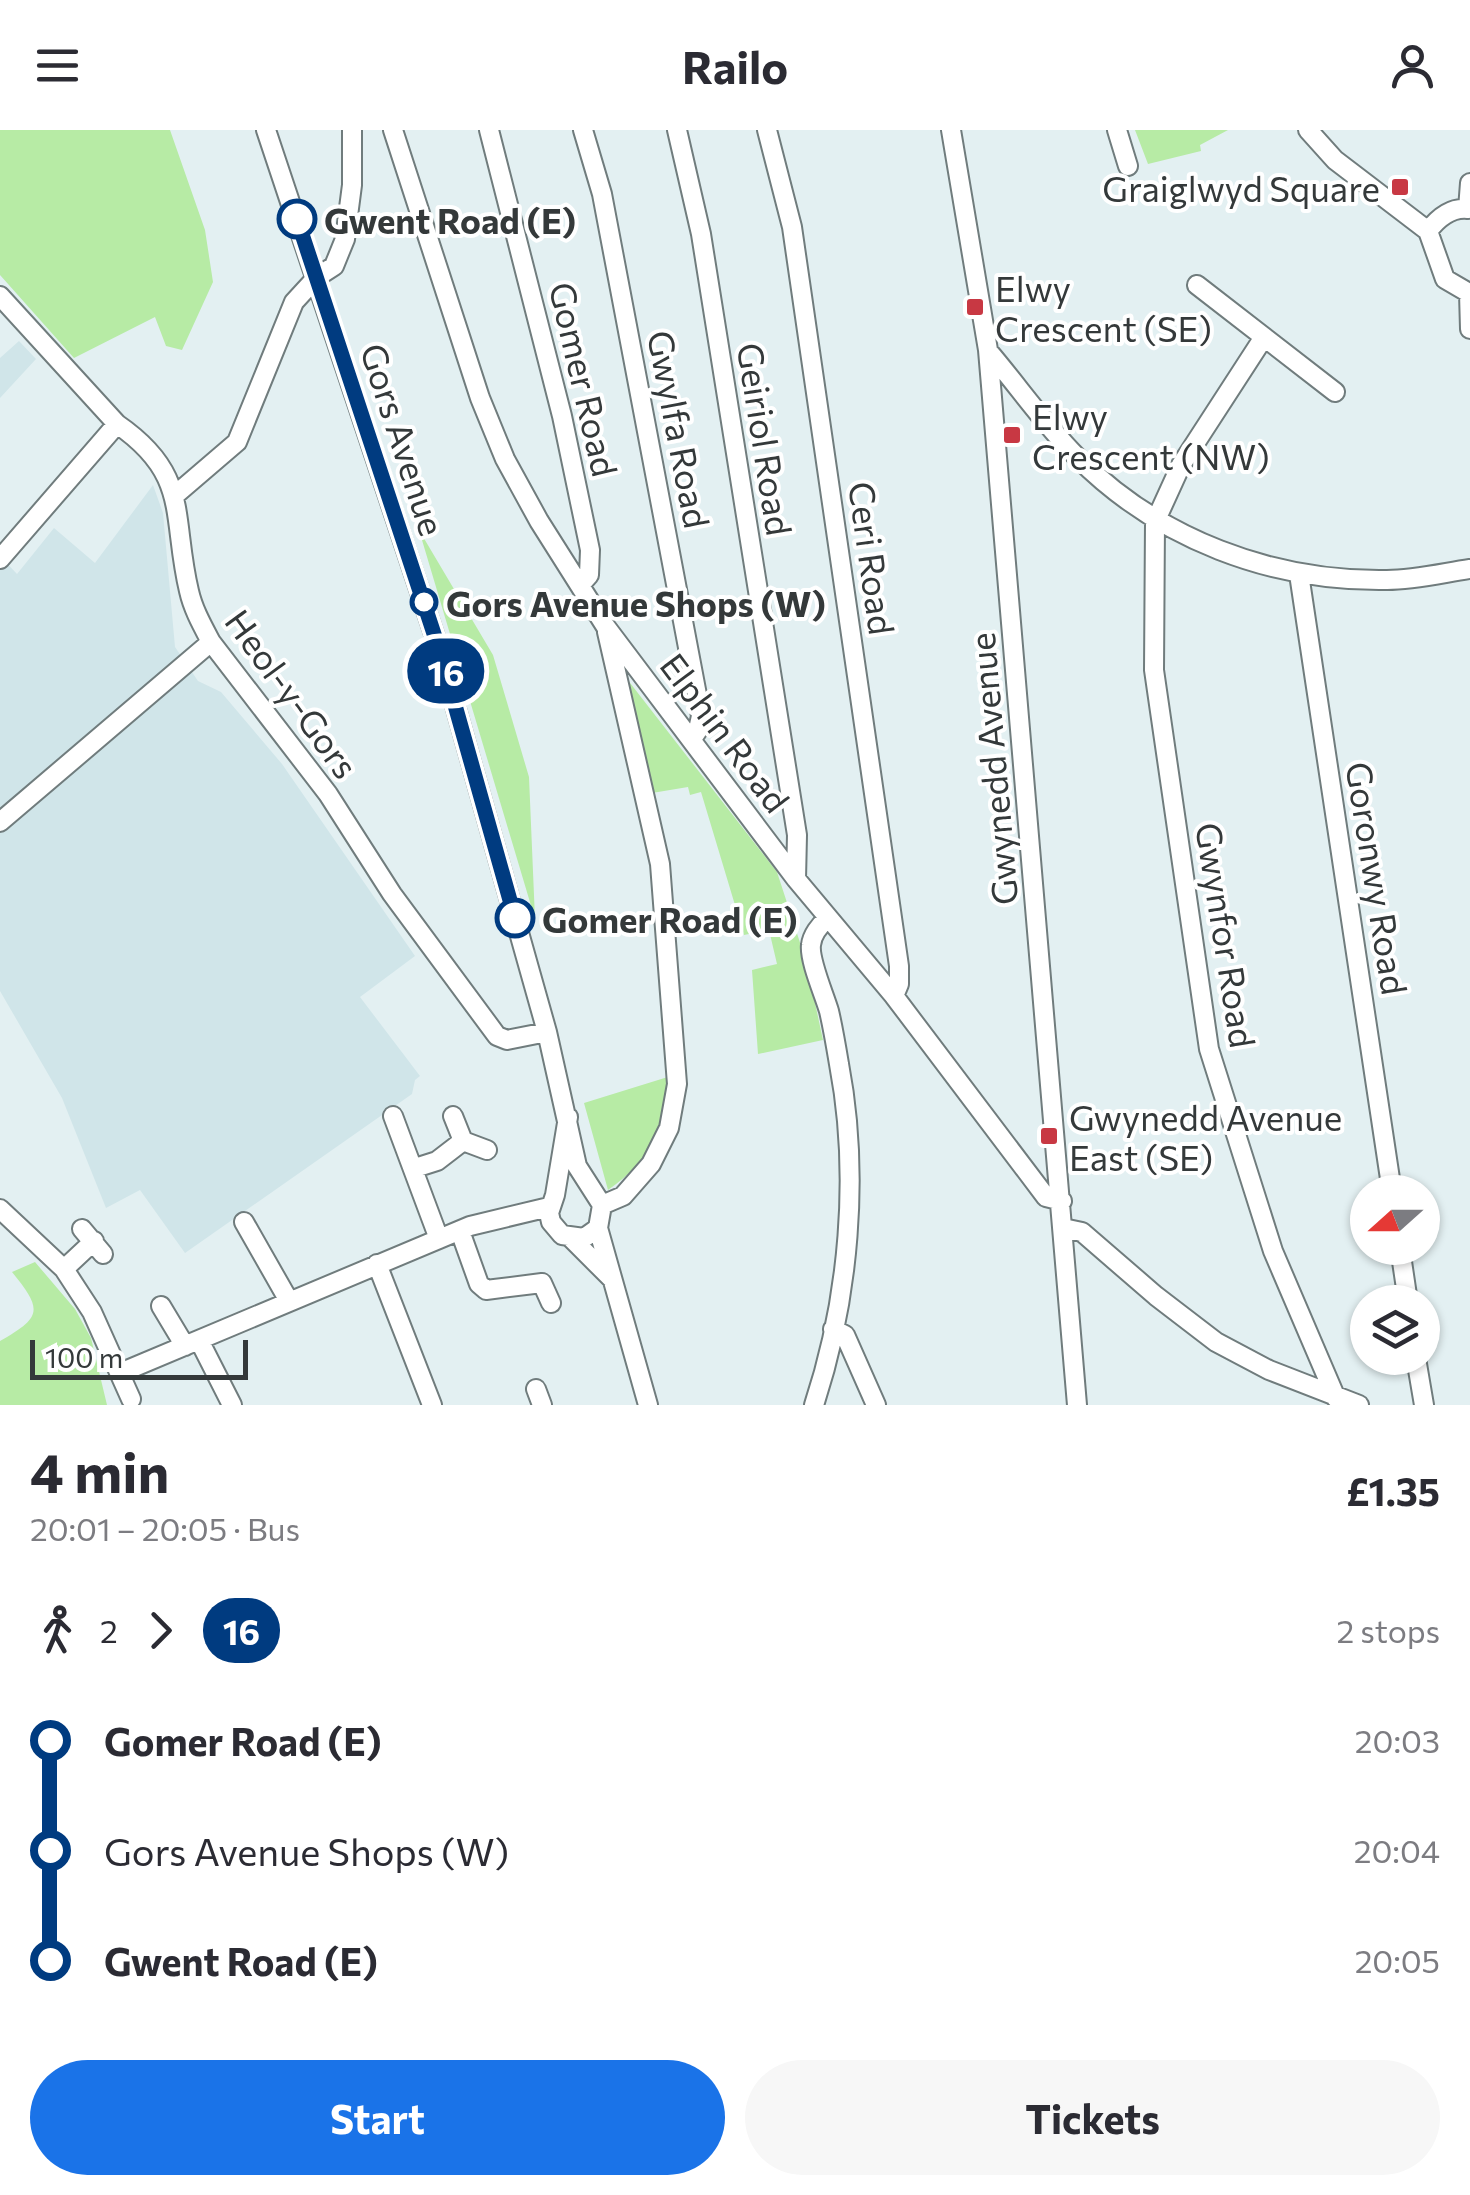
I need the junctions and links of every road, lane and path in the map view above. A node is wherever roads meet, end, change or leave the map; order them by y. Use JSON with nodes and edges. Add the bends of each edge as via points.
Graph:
{"nodes":[{"id":1,"x":266,"y":130,"type":"edge"},
{"id":2,"x":352,"y":130,"type":"edge"},
{"id":3,"x":393,"y":130,"type":"edge"},
{"id":4,"x":489,"y":130,"type":"edge"},
{"id":5,"x":583,"y":130,"type":"edge"},
{"id":6,"x":677,"y":130,"type":"edge"},
{"id":7,"x":766,"y":130,"type":"edge"},
{"id":8,"x":952,"y":130,"type":"edge"},
{"id":9,"x":1117,"y":130,"type":"edge"},
{"id":10,"x":1308,"y":130,"type":"edge"},
{"id":11,"x":1129,"y":155,"type":"dead end"},
{"id":12,"x":1470,"y":183,"type":"edge"},
{"id":13,"x":1469,"y":210,"type":"edge"},
{"id":14,"x":1428,"y":231,"type":"junction"},
{"id":15,"x":317,"y":277,"type":"junction"},
{"id":16,"x":1197,"y":285,"type":"dead end"},
{"id":17,"x":1470,"y":292,"type":"edge"},
{"id":18,"x":0,"y":296,"type":"edge"},
{"id":19,"x":1470,"y":329,"type":"edge"},
{"id":20,"x":1264,"y":337,"type":"junction"},
{"id":21,"x":988,"y":350,"type":"junction"},
{"id":22,"x":1335,"y":392,"type":"dead end"},
{"id":23,"x":117,"y":424,"type":"junction"},
{"id":24,"x":174,"y":496,"type":"junction"},
{"id":25,"x":1155,"y":522,"type":"junction"},
{"id":26,"x":0,"y":559,"type":"edge"},
{"id":27,"x":1470,"y":569,"type":"edge"},
{"id":28,"x":1299,"y":574,"type":"junction"},
{"id":29,"x":581,"y":584,"type":"junction"},
{"id":30,"x":606,"y":626,"type":"junction"},
{"id":31,"x":211,"y":642,"type":"junction"},
{"id":32,"x":692,"y":739,"type":"junction"},
{"id":33,"x":0,"y":822,"type":"edge"},
{"id":34,"x":796,"y":879,"type":"junction"},
{"id":35,"x":827,"y":919,"type":"junction"},
{"id":36,"x":894,"y":996,"type":"junction"},
{"id":37,"x":547,"y":1032,"type":"junction"},
{"id":38,"x":452,"y":1116,"type":"dead end"},
{"id":39,"x":393,"y":1117,"type":"dead end"},
{"id":40,"x":568,"y":1118,"type":"junction"},
{"id":41,"x":463,"y":1141,"type":"junction"},
{"id":42,"x":487,"y":1150,"type":"dead end"},
{"id":43,"x":416,"y":1168,"type":"junction"},
{"id":44,"x":1389,"y":1175,"type":"edge"},
{"id":45,"x":591,"y":1190,"type":"junction"},
{"id":46,"x":552,"y":1201,"type":"junction"},
{"id":47,"x":1062,"y":1201,"type":"junction"},
{"id":48,"x":602,"y":1206,"type":"junction"},
{"id":49,"x":0,"y":1209,"type":"edge"},
{"id":50,"x":511,"y":1218,"type":"junction"},
{"id":51,"x":244,"y":1222,"type":"dead end"},
{"id":52,"x":598,"y":1228,"type":"junction"},
{"id":53,"x":1063,"y":1228,"type":"junction"},
{"id":54,"x":460,"y":1231,"type":"junction"},
{"id":55,"x":563,"y":1234,"type":"junction"},
{"id":56,"x":440,"y":1238,"type":"junction"},
{"id":57,"x":93,"y":1241,"type":"dead end"},
{"id":58,"x":377,"y":1264,"type":"junction"},
{"id":59,"x":64,"y":1270,"type":"junction"},
{"id":60,"x":616,"y":1282,"type":"junction"},
{"id":61,"x":289,"y":1302,"type":"junction"},
{"id":62,"x":551,"y":1303,"type":"dead end"},
{"id":63,"x":160,"y":1306,"type":"dead end"},
{"id":64,"x":834,"y":1330,"type":"junction"},
{"id":65,"x":192,"y":1343,"type":"junction"},
{"id":66,"x":120,"y":1373,"type":"junction"},
{"id":67,"x":1419,"y":1375,"type":"edge"},
{"id":68,"x":1336,"y":1398,"type":"junction"},
{"id":69,"x":131,"y":1399,"type":"dead end"},
{"id":70,"x":232,"y":1405,"type":"edge"},
{"id":71,"x":432,"y":1405,"type":"edge"},
{"id":72,"x":648,"y":1405,"type":"edge"},
{"id":73,"x":814,"y":1405,"type":"edge"},
{"id":74,"x":876,"y":1405,"type":"edge"},
{"id":75,"x":1077,"y":1405,"type":"edge"},
{"id":76,"x":1358,"y":1405,"type":"edge"},
{"id":77,"x":1424,"y":1405,"type":"edge"}],
"edges":[{"from":1,"to":15,"type":"street","name":"Gors Avenue"},
{"from":2,"to":15,"type":"street","via":[[345,239],[334,266]]},
{"from":3,"to":29,"type":"street","name":"Elphin Road","via":[[505,459]]},
{"from":4,"to":29,"type":"street","name":"Gomer Road","via":[[586,531],[589,576]]},
{"from":5,"to":32,"type":"street","name":"Gwylfa Road","via":[[602,194],[702,716]]},
{"from":6,"to":34,"type":"street","name":"Geiriol Road","via":[[700,234],[797,836]]},
{"from":7,"to":36,"type":"street","name":"Ceri Road","via":[[792,227],[880,820],[900,966]]},
{"from":8,"to":21,"type":"street","name":"Gwynedd Avenue"},
{"from":9,"to":11,"type":"street"},
{"from":10,"to":14,"type":"street","via":[[1335,160]]},
{"from":12,"to":13,"type":"street"},
{"from":13,"to":14,"type":"street","via":[[1439,218]]},
{"from":14,"to":17,"type":"street","via":[[1445,280]]},
{"from":15,"to":24,"type":"street","via":[[294,302],[237,442]]},
{"from":15,"to":37,"type":"street","name":"Gors Avenue","via":[[440,652]]},
{"from":16,"to":20,"type":"street"},
{"from":17,"to":19,"type":"street"},
{"from":18,"to":23,"type":"street","name":"Heol-y-Gors"},
{"from":20,"to":22,"type":"street"},
{"from":20,"to":25,"type":"street","via":[[1181,465]]},
{"from":21,"to":25,"type":"street","via":[[1077,458]]},
{"from":21,"to":47,"type":"street","name":"Gwynedd Avenue"},
{"from":23,"to":24,"type":"street","name":"Heol-y-Gors","via":[[156,457]]},
{"from":23,"to":26,"type":"street"},
{"from":24,"to":31,"type":"street","name":"Heol-y-Gors","via":[[188,590]]},
{"from":25,"to":28,"type":"street","via":[[1212,550]]},
{"from":25,"to":68,"type":"street","name":"Gwynfor Road","via":[[1154,670],[1209,1049],[1273,1251]]},
{"from":27,"to":28,"type":"street","via":[[1388,580]]},
{"from":28,"to":44,"type":"street","name":"Goronwy Road"},
{"from":29,"to":30,"type":"street","name":"Elphin Road"},
{"from":30,"to":32,"type":"street","name":"Elphin Road"},
{"from":30,"to":48,"type":"street","via":[[660,864],[677,1084],[669,1128],[651,1164],[623,1196]]},
{"from":31,"to":33,"type":"street"},
{"from":31,"to":37,"type":"street","name":"Heol-y-Gors","via":[[328,794],[497,1036]]},
{"from":32,"to":34,"type":"street","name":"Elphin Road"},
{"from":34,"to":35,"type":"street","name":"Elphin Road"},
{"from":35,"to":36,"type":"street","name":"Elphin Road"},
{"from":35,"to":64,"type":"street","via":[[811,946],[844,1087],[849,1160]]},
{"from":36,"to":47,"type":"street","name":"Elphin Road","via":[[1046,1198]]},
{"from":37,"to":40,"type":"street","name":"Gors Avenue"},
{"from":38,"to":41,"type":"street"},
{"from":39,"to":43,"type":"street"},
{"from":40,"to":45,"type":"street","name":"Gors Avenue","via":[[577,1166]]},
{"from":40,"to":46,"type":"street","name":"Gors Avenue"},
{"from":41,"to":42,"type":"street"},
{"from":41,"to":43,"type":"street"},
{"from":43,"to":56,"type":"street"},
{"from":45,"to":46,"type":"street","via":[[573,1185]]},
{"from":45,"to":48,"type":"street"},
{"from":46,"to":50,"type":"street"},
{"from":46,"to":55,"type":"street","via":[[551,1222]]},
{"from":47,"to":53,"type":"street","name":"Gwynedd Avenue"},
{"from":48,"to":52,"type":"street"},
{"from":49,"to":59,"type":"street"},
{"from":50,"to":54,"type":"street"},
{"from":50,"to":55,"type":"street"},
{"from":51,"to":61,"type":"street"},
{"from":52,"to":55,"type":"street","via":[[584,1238]]},
{"from":52,"to":60,"type":"street"},
{"from":53,"to":68,"type":"street","via":[[1082,1232],[1216,1342]]},
{"from":53,"to":75,"type":"street","name":"Gwynedd Avenue"},
{"from":54,"to":56,"type":"street"},
{"from":54,"to":62,"type":"street","via":[[486,1290],[542,1283]]},
{"from":55,"to":60,"type":"street"},
{"from":56,"to":58,"type":"street"},
{"from":57,"to":59,"type":"street"},
{"from":58,"to":61,"type":"street"},
{"from":58,"to":71,"type":"street"},
{"from":59,"to":66,"type":"street"},
{"from":60,"to":72,"type":"street"},
{"from":61,"to":65,"type":"street"},
{"from":63,"to":65,"type":"street"},
{"from":64,"to":73,"type":"street"},
{"from":64,"to":74,"type":"street","via":[[845,1335]]},
{"from":65,"to":66,"type":"street"},
{"from":65,"to":70,"type":"street"},
{"from":66,"to":69,"type":"street"},
{"from":67,"to":77,"type":"street"},
{"from":68,"to":76,"type":"street"}]}
